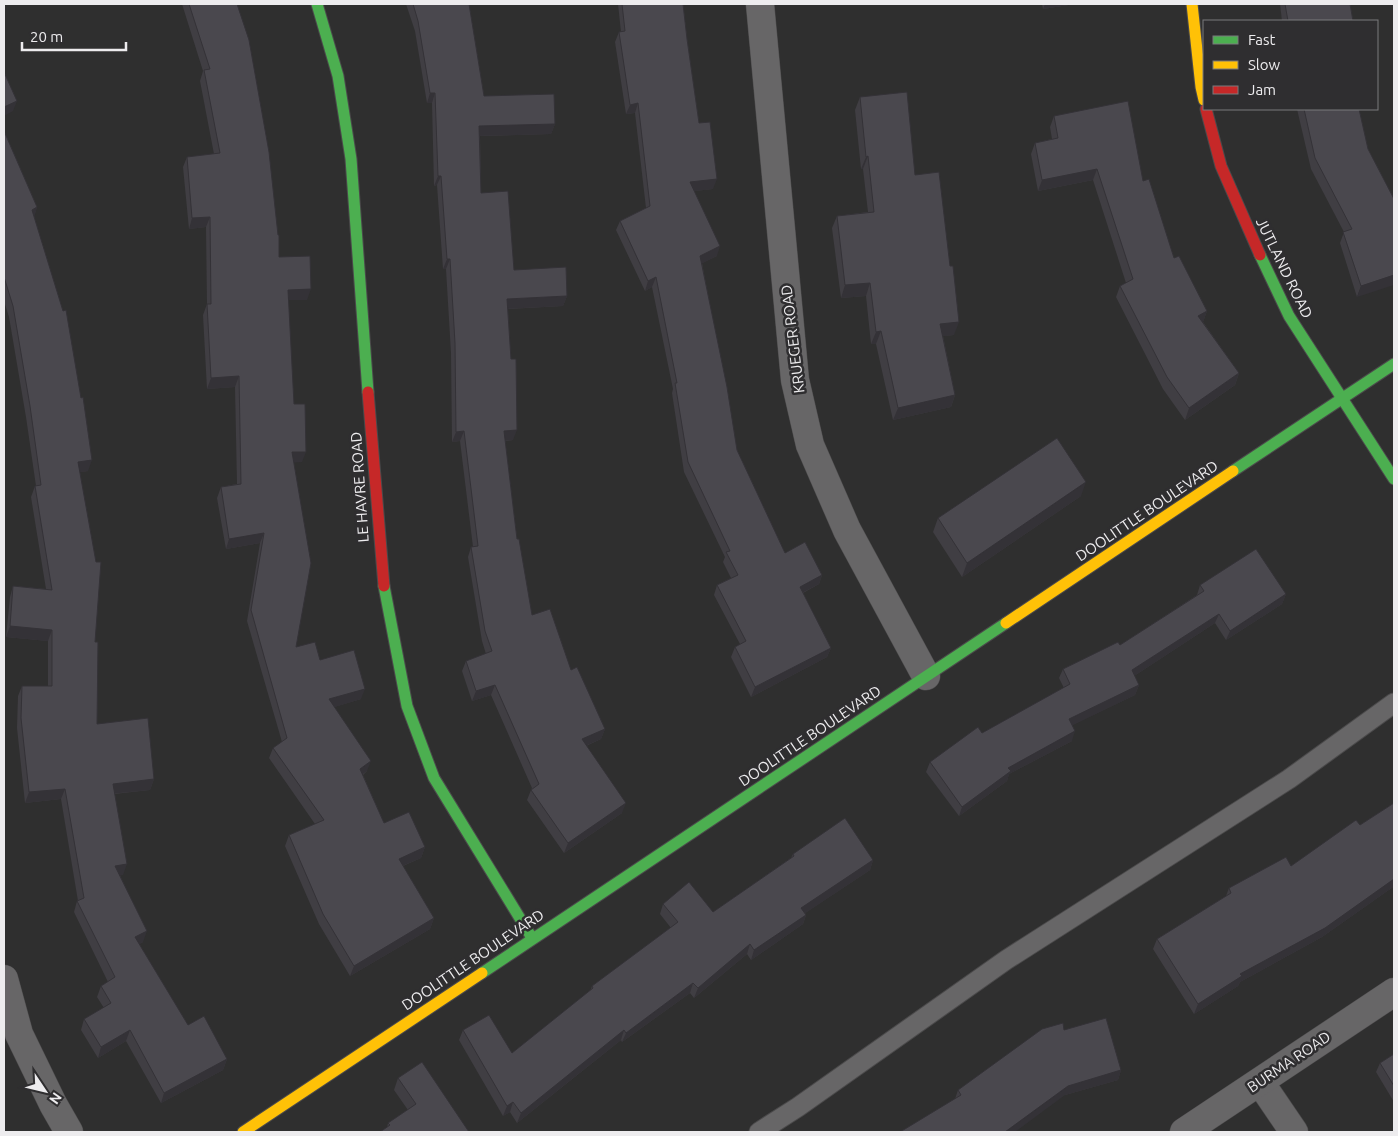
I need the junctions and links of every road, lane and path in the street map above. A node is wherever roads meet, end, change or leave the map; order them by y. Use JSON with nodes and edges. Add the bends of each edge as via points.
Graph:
{"nodes":[{"id":1,"x":317,"y":4,"type":"edge"},
{"id":2,"x":760,"y":4,"type":"edge"},
{"id":3,"x":1192,"y":4,"type":"edge"},
{"id":4,"x":1203,"y":96,"type":"edge"},
{"id":5,"x":1206,"y":110,"type":"edge"},
{"id":6,"x":1394,"y":364,"type":"edge"},
{"id":7,"x":1344,"y":398,"type":"junction"},
{"id":8,"x":1394,"y":478,"type":"edge"},
{"id":9,"x":926,"y":676,"type":"junction"},
{"id":10,"x":1394,"y":703,"type":"edge"},
{"id":11,"x":532,"y":938,"type":"junction"},
{"id":12,"x":4,"y":979,"type":"edge"},
{"id":13,"x":1394,"y":992,"type":"edge"},
{"id":14,"x":1260,"y":1082,"type":"junction"},
{"id":15,"x":69,"y":1132,"type":"edge"},
{"id":16,"x":243,"y":1132,"type":"edge"},
{"id":17,"x":759,"y":1132,"type":"edge"},
{"id":18,"x":1184,"y":1132,"type":"edge"},
{"id":19,"x":1294,"y":1132,"type":"edge"}],
"edges":[{"from":1,"to":11,"type":"street","name":"LE HAVRE ROAD","via":[[338,76],[351,160],[382,576],[406,706],[434,778]]},
{"from":2,"to":9,"type":"street","name":"KRUEGER ROAD","via":[[795,380],[810,445],[847,530]]},
{"from":3,"to":4,"type":"street"},
{"from":5,"to":7,"type":"street","name":"JUTLAND ROAD","via":[[1221,166],[1288,316]]},
{"from":6,"to":7,"type":"street","name":"DOOLITTLE BOULEVARD"},
{"from":7,"to":8,"type":"street","name":"JUTLAND ROAD"},
{"from":7,"to":9,"type":"street","name":"DOOLITTLE BOULEVARD"},
{"from":9,"to":11,"type":"street","name":"DOOLITTLE BOULEVARD"},
{"from":10,"to":17,"type":"lane","via":[[1289,779],[1006,960]]},
{"from":11,"to":16,"type":"street","name":"DOOLITTLE BOULEVARD"},
{"from":12,"to":15,"type":"street","via":[[19,1034]]},
{"from":13,"to":14,"type":"street","name":"BURMA ROAD"},
{"from":14,"to":18,"type":"street","name":"BURMA ROAD"},
{"from":14,"to":19,"type":"street"}]}
